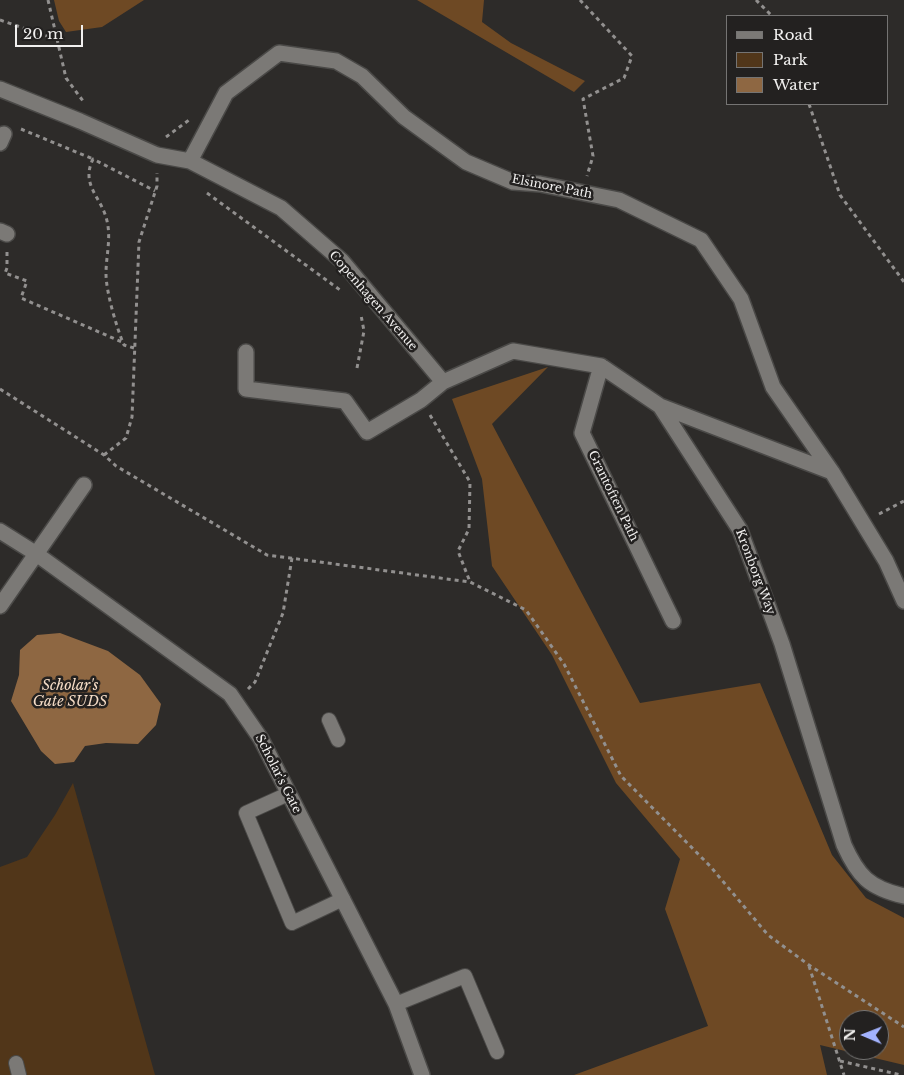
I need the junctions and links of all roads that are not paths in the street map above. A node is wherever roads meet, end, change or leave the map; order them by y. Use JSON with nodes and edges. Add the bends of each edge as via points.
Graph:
{"nodes":[{"id":1,"x":0,"y":89,"type":"edge"},
{"id":2,"x":190,"y":161,"type":"junction"},
{"id":3,"x":246,"y":352,"type":"dead end"},
{"id":4,"x":600,"y":366,"type":"junction"},
{"id":5,"x":442,"y":382,"type":"junction"},
{"id":6,"x":660,"y":406,"type":"junction"},
{"id":7,"x":832,"y":472,"type":"junction"},
{"id":8,"x":84,"y":484,"type":"dead end"},
{"id":9,"x":0,"y":531,"type":"edge"},
{"id":10,"x":35,"y":553,"type":"junction"},
{"id":11,"x":904,"y":601,"type":"edge"},
{"id":12,"x":0,"y":606,"type":"edge"},
{"id":13,"x":674,"y":621,"type":"dead end"},
{"id":14,"x":329,"y":720,"type":"dead end"},
{"id":15,"x":338,"y":740,"type":"dead end"},
{"id":16,"x":288,"y":794,"type":"junction"},
{"id":17,"x":904,"y":896,"type":"edge"},
{"id":18,"x":343,"y":900,"type":"junction"},
{"id":19,"x":396,"y":1004,"type":"junction"},
{"id":20,"x":497,"y":1052,"type":"dead end"},
{"id":21,"x":422,"y":1075,"type":"edge"}],
"edges":[{"from":1,"to":2,"type":"street","name":"Copenhagen Avenue","via":[[157,155]]},
{"from":2,"to":5,"type":"street","name":"Copenhagen Avenue","via":[[281,208],[342,261]]},
{"from":2,"to":7,"type":"street","name":"Elsinore Path","via":[[226,93],[279,53],[336,61],[362,76],[404,117],[466,162],[513,182],[540,184],[620,200],[701,240],[742,299],[773,386]]},
{"from":3,"to":5,"type":"street","name":"Kronborg Way","via":[[246,389],[345,400],[367,432],[421,400]]},
{"from":4,"to":5,"type":"street","name":"Kronborg Way","via":[[513,351]]},
{"from":4,"to":6,"type":"street","name":"Kronborg Way"},
{"from":4,"to":13,"type":"street","name":"Grantoften Path","via":[[582,432]]},
{"from":6,"to":7,"type":"street"},
{"from":6,"to":17,"type":"street","name":"Kronborg Way","via":[[740,530],[782,644],[854,869],[877,886]]},
{"from":7,"to":11,"type":"street","via":[[886,561]]},
{"from":8,"to":10,"type":"street"},
{"from":9,"to":10,"type":"street","name":"Scholar's Gate"},
{"from":10,"to":12,"type":"street"},
{"from":10,"to":16,"type":"street","name":"Scholar's Gate","via":[[230,694],[261,739]]},
{"from":14,"to":15,"type":"lane"},
{"from":16,"to":18,"type":"street","name":"Scholar's Gate"},
{"from":16,"to":18,"type":"lane","via":[[246,813],[292,923]]},
{"from":18,"to":19,"type":"street","name":"Scholar's Gate"},
{"from":19,"to":20,"type":"lane","via":[[465,976]]},
{"from":19,"to":21,"type":"street","name":"Scholar's Gate"}]}
